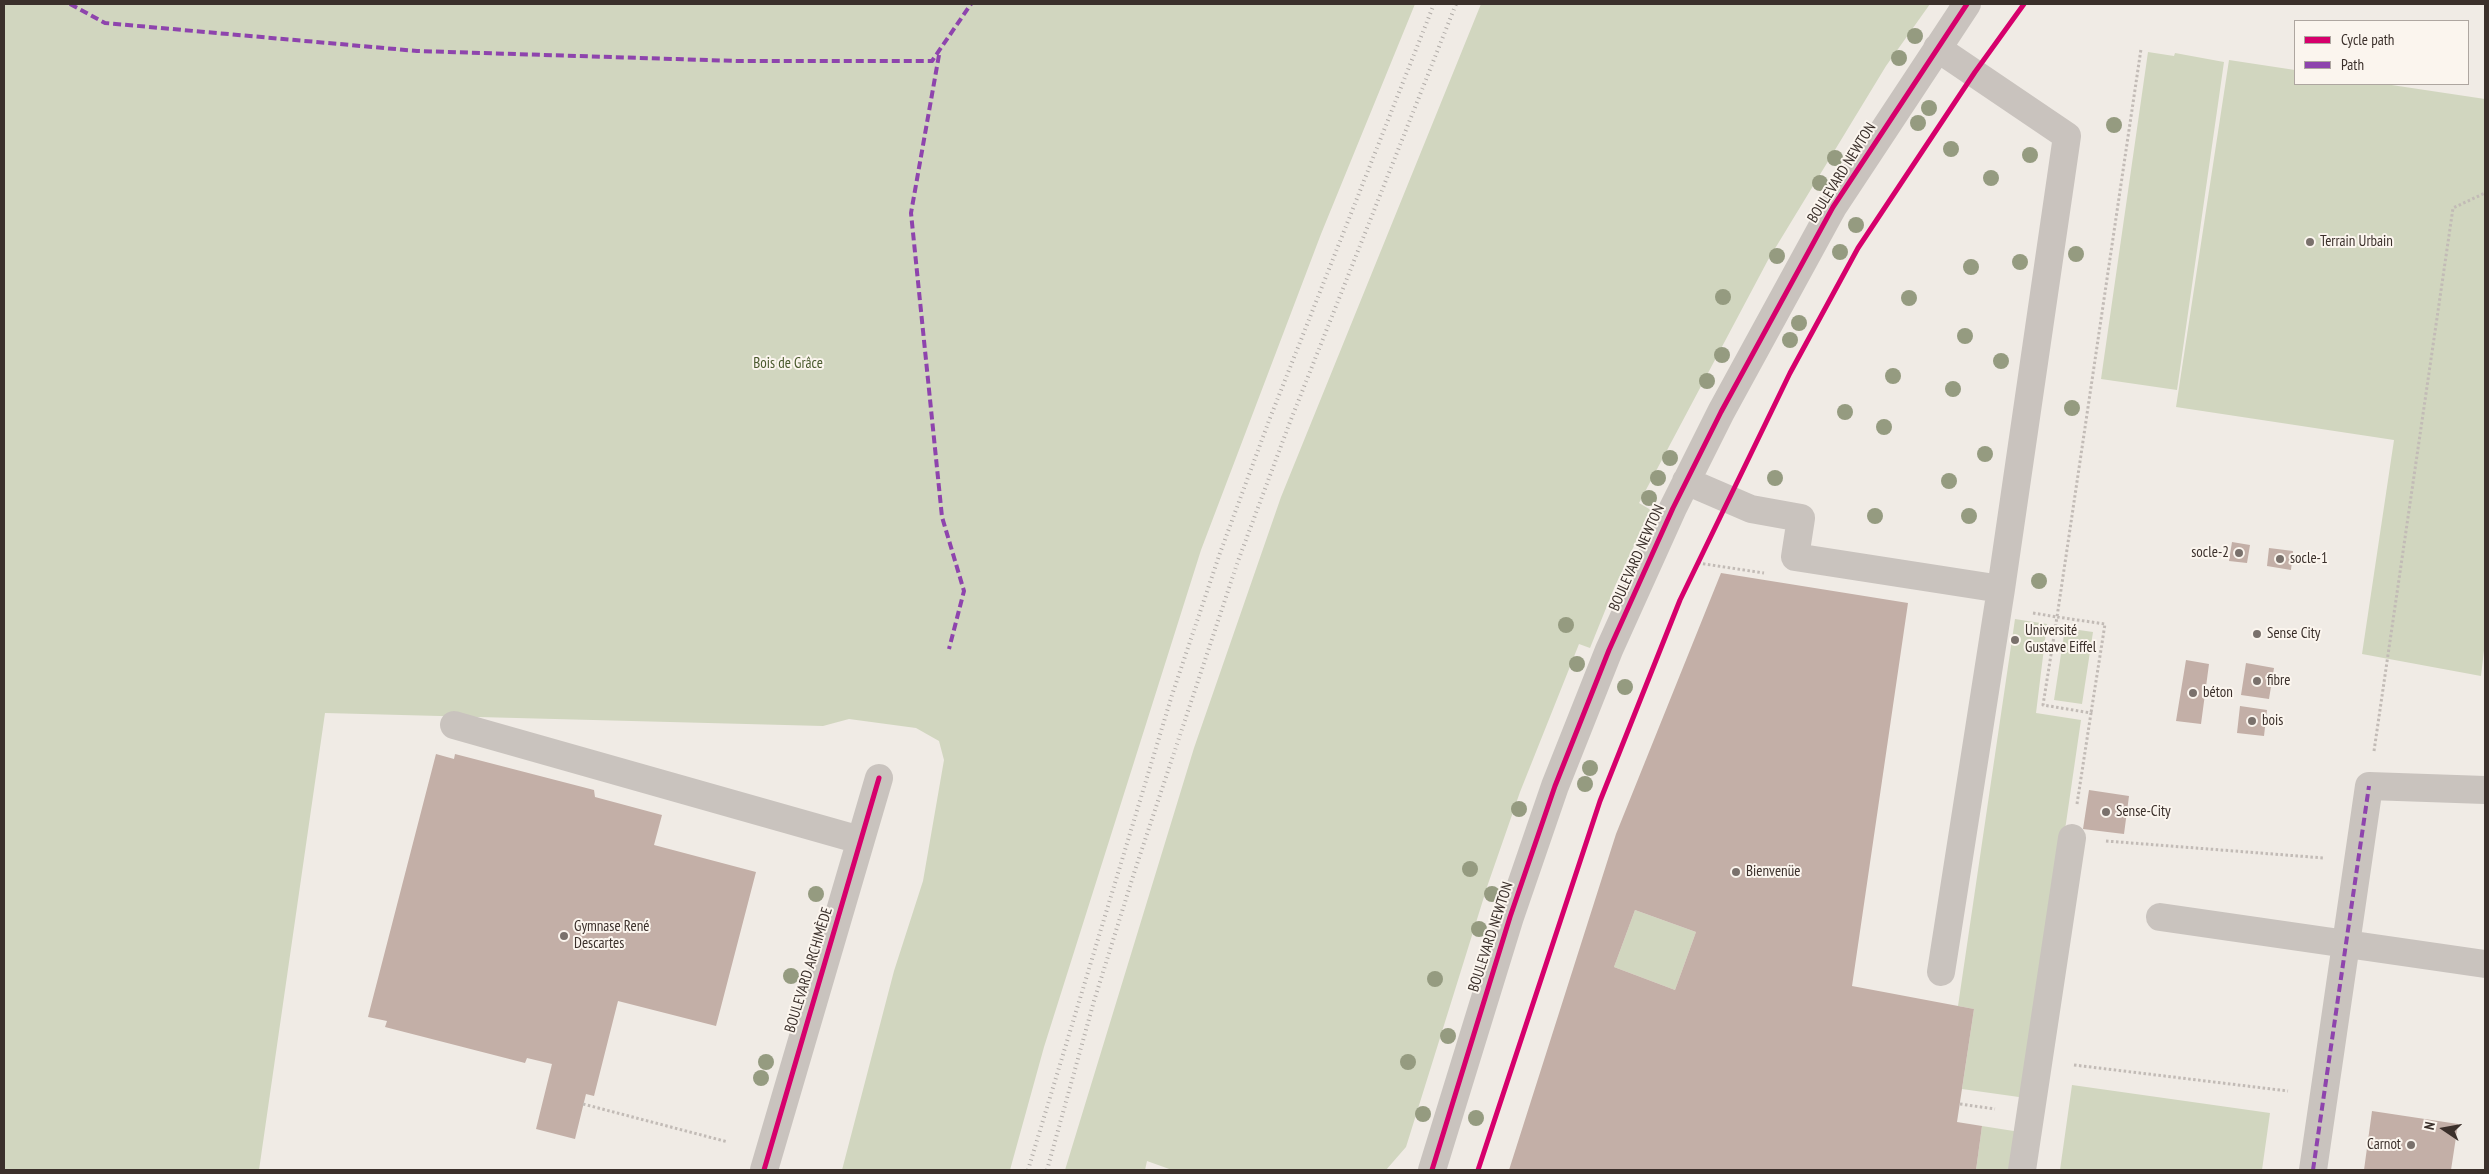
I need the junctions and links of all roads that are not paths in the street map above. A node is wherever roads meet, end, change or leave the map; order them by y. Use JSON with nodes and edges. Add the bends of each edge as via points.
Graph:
{"nodes":[{"id":1,"x":1967,"y":4,"type":"edge"},
{"id":2,"x":1937,"y":48,"type":"junction"},
{"id":3,"x":1686,"y":481,"type":"junction"},
{"id":4,"x":2001,"y":589,"type":"junction"},
{"id":5,"x":454,"y":725,"type":"dead end"},
{"id":6,"x":879,"y":778,"type":"dead end"},
{"id":7,"x":2485,"y":790,"type":"edge"},
{"id":8,"x":2072,"y":838,"type":"road end"},
{"id":9,"x":860,"y":840,"type":"junction"},
{"id":10,"x":2160,"y":917,"type":"dead end"},
{"id":11,"x":2346,"y":943,"type":"junction"},
{"id":12,"x":2485,"y":964,"type":"edge"},
{"id":13,"x":1941,"y":972,"type":"dead end"},
{"id":14,"x":764,"y":1170,"type":"edge"},
{"id":15,"x":1432,"y":1170,"type":"edge"},
{"id":16,"x":2022,"y":1170,"type":"edge"},
{"id":17,"x":2313,"y":1170,"type":"edge"}],
"edges":[{"from":1,"to":2,"type":"street","name":"BOULEVARD NEWTON"},
{"from":2,"to":3,"type":"street","name":"BOULEVARD NEWTON","via":[[1833,207]]},
{"from":2,"to":4,"type":"street","via":[[2067,136]]},
{"from":3,"to":4,"type":"street","via":[[1751,509],[1801,518],[1795,557]]},
{"from":3,"to":15,"type":"street","name":"BOULEVARD NEWTON","via":[[1609,650],[1555,786],[1510,917]]},
{"from":4,"to":13,"type":"street"},
{"from":5,"to":9,"type":"street"},
{"from":6,"to":9,"type":"street","name":"BOULEVARD ARCHIMÈDE"},
{"from":7,"to":11,"type":"street","via":[[2369,786]]},
{"from":8,"to":16,"type":"street"},
{"from":9,"to":14,"type":"street","name":"BOULEVARD ARCHIMÈDE"},
{"from":10,"to":11,"type":"street"},
{"from":11,"to":12,"type":"street"},
{"from":11,"to":17,"type":"street"}]}
